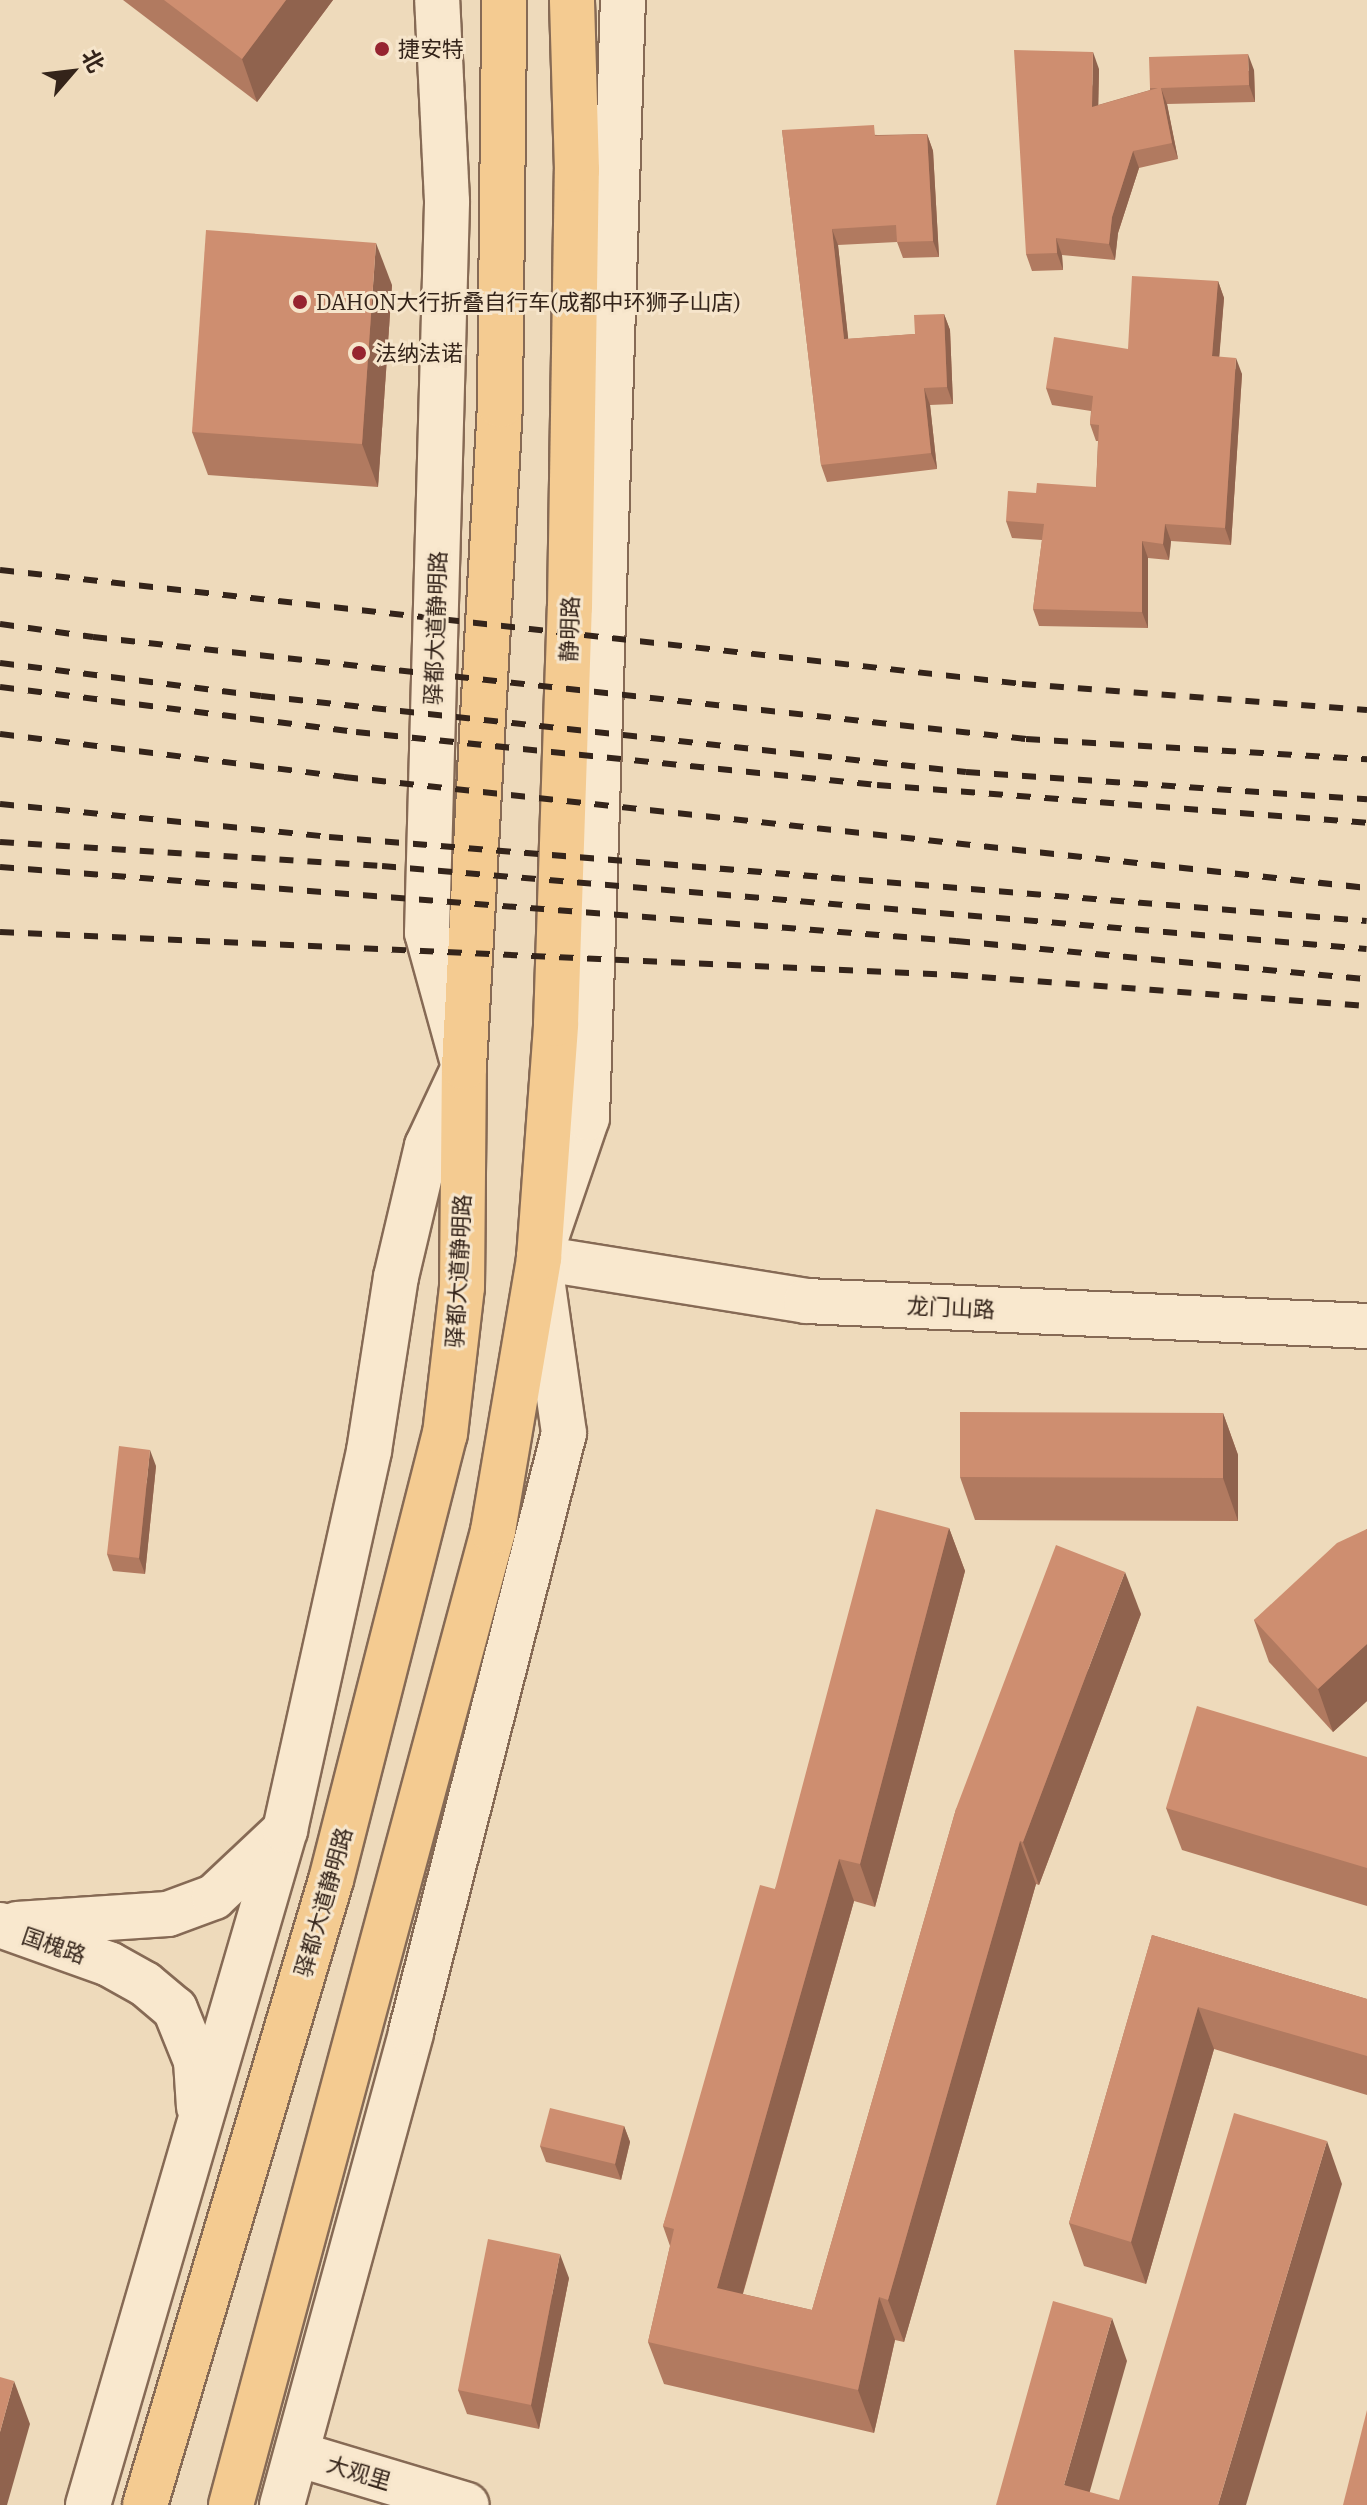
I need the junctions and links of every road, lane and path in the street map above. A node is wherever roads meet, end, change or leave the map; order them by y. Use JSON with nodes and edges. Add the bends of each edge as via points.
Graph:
{"nodes":[{"id":1,"x":437,"y":0,"type":"edge"},
{"id":2,"x":504,"y":0,"type":"edge"},
{"id":3,"x":572,"y":0,"type":"edge"},
{"id":4,"x":623,"y":0,"type":"edge"},
{"id":5,"x":464,"y":1067,"type":"junction"},
{"id":6,"x":539,"y":1258,"type":"junction"},
{"id":7,"x":1367,"y":1326,"type":"edge"},
{"id":8,"x":285,"y":1830,"type":"junction"},
{"id":9,"x":0,"y":1925,"type":"edge"},
{"id":10,"x":200,"y":2129,"type":"junction"},
{"id":11,"x":297,"y":2454,"type":"junction"},
{"id":12,"x":88,"y":2505,"type":"edge"},
{"id":13,"x":145,"y":2505,"type":"edge"},
{"id":14,"x":231,"y":2505,"type":"edge"},
{"id":15,"x":282,"y":2505,"type":"edge"},
{"id":16,"x":467,"y":2505,"type":"edge"}],
"edges":[{"from":1,"to":5,"type":"street","name":"驿都大道静明路","via":[[447,201],[427,933]]},
{"from":2,"to":5,"type":"main road","via":[[500,405]]},
{"from":3,"to":6,"type":"main road","name":"静明路","via":[[577,170],[570,607],[556,1024]]},
{"from":4,"to":6,"type":"street","via":[[587,1118]]},
{"from":5,"to":8,"type":"street","via":[[427,1146],[396,1277],[369,1451]]},
{"from":5,"to":13,"type":"main road","name":"驿都大道静明路","via":[[462,1287],[445,1434],[331,1880]]},
{"from":6,"to":7,"type":"street","name":"龙门山路","via":[[806,1301]]},
{"from":6,"to":11,"type":"street","via":[[564,1433]]},
{"from":6,"to":14,"type":"main road","via":[[493,1531]]},
{"from":8,"to":9,"type":"street","via":[[214,1897],[168,1914]]},
{"from":8,"to":10,"type":"street"},
{"from":9,"to":10,"type":"street","name":"国槐路","via":[[109,1964],[175,2009],[196,2061]]},
{"from":10,"to":12,"type":"street"},
{"from":11,"to":15,"type":"street"},
{"from":11,"to":16,"type":"street","name":"大观里"}]}
